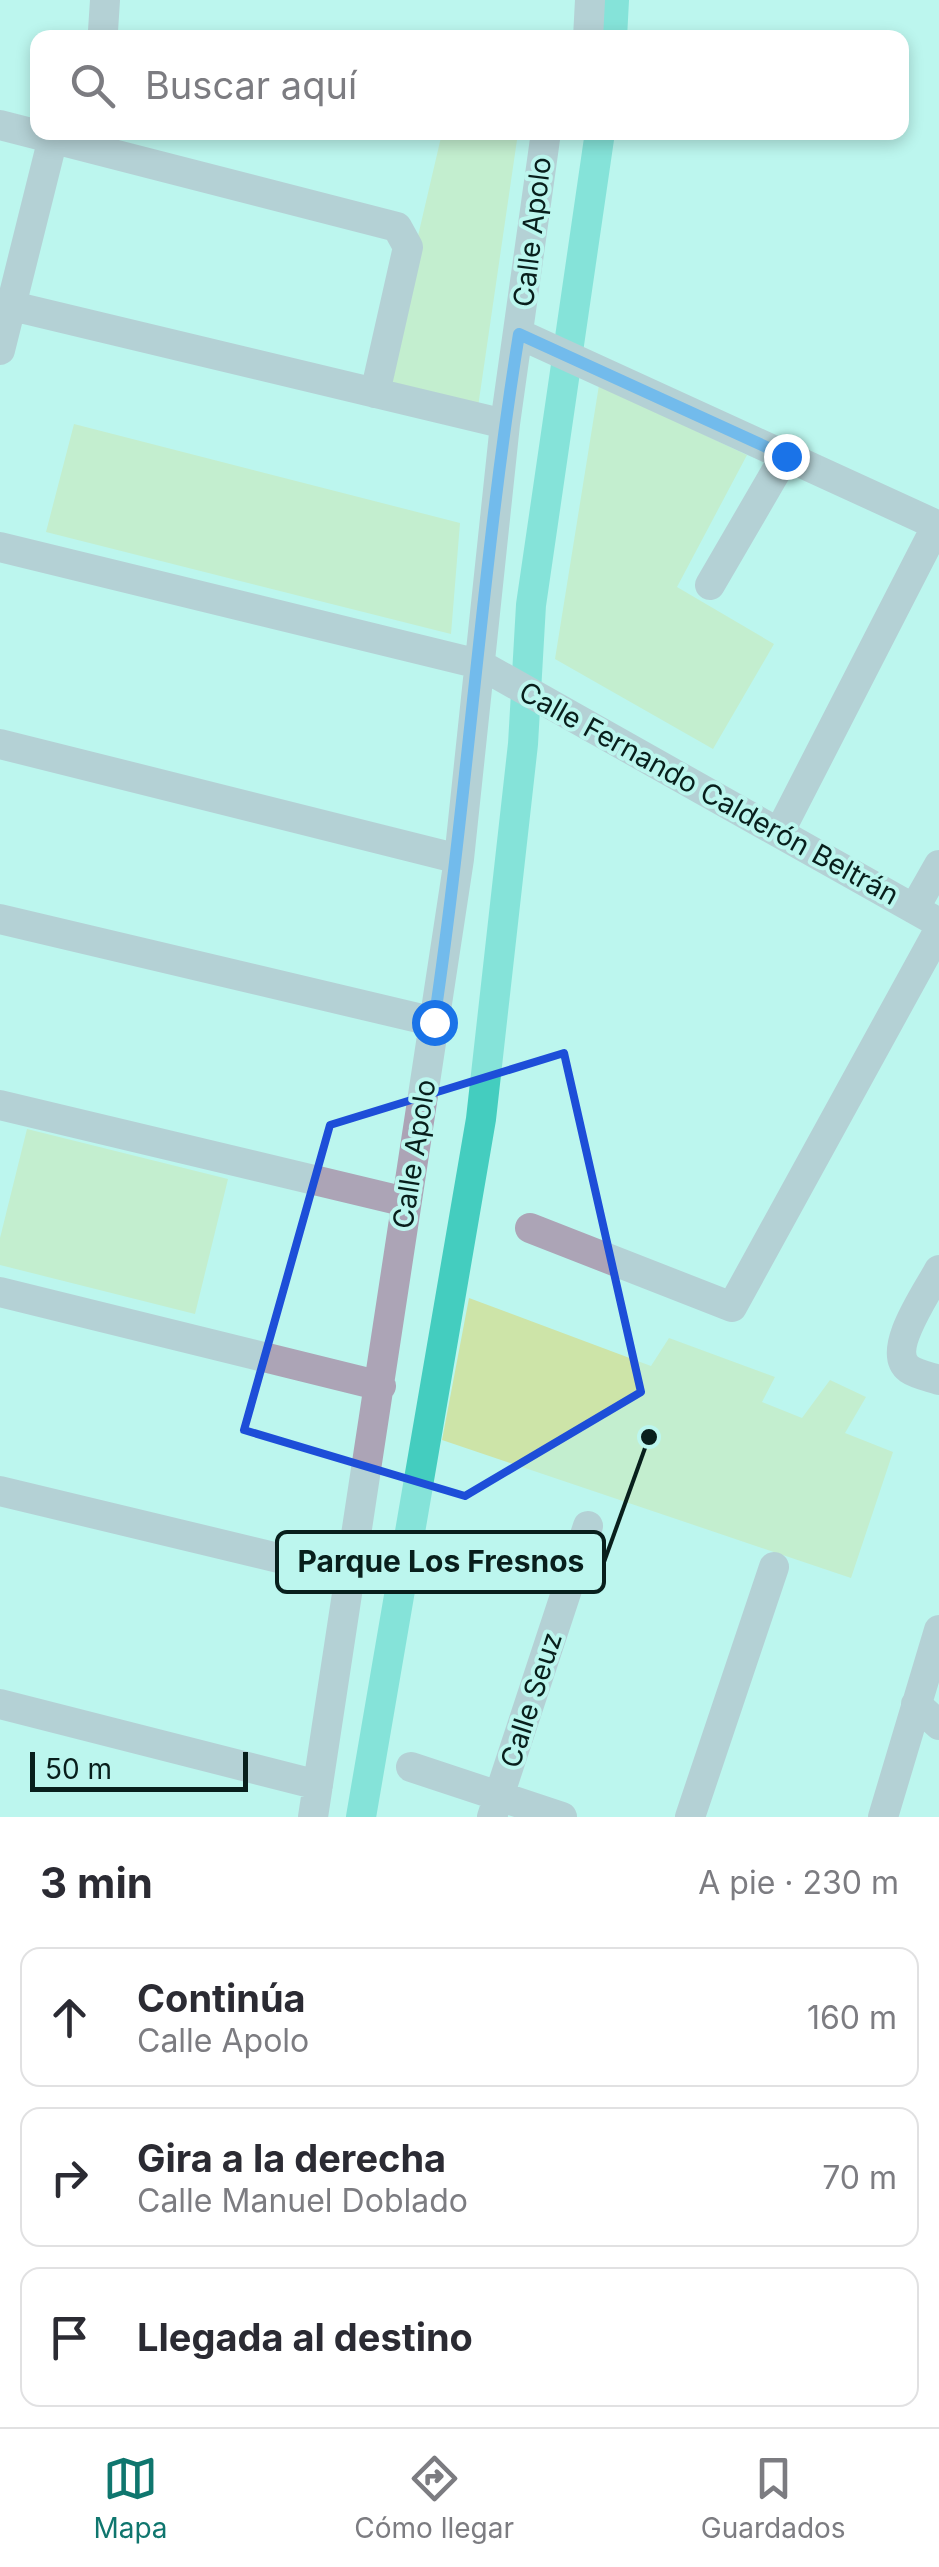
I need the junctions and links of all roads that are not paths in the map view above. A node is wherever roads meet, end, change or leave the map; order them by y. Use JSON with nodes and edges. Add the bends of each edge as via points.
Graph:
{"nodes":[{"id":1,"x":105,"y":0,"type":"edge"},
{"id":2,"x":590,"y":0,"type":"edge"},
{"id":3,"x":103,"y":30,"type":"edge"},
{"id":4,"x":588,"y":30,"type":"edge"},
{"id":5,"x":0,"y":125,"type":"edge"},
{"id":6,"x":30,"y":132,"type":"edge"},
{"id":7,"x":52,"y":140,"type":"edge"},
{"id":8,"x":61,"y":140,"type":"edge"},
{"id":9,"x":545,"y":140,"type":"edge"},
{"id":10,"x":6,"y":304,"type":"edge"},
{"id":11,"x":519,"y":334,"type":"junction"},
{"id":12,"x":0,"y":350,"type":"edge"},
{"id":13,"x":376,"y":393,"type":"junction"},
{"id":14,"x":505,"y":424,"type":"junction"},
{"id":15,"x":786,"y":456,"type":"junction"},
{"id":16,"x":938,"y":526,"type":"edge"},
{"id":17,"x":0,"y":547,"type":"edge"},
{"id":18,"x":710,"y":586,"type":"dead end"},
{"id":19,"x":493,"y":671,"type":"junction"},
{"id":20,"x":0,"y":744,"type":"edge"},
{"id":21,"x":779,"y":833,"type":"junction"},
{"id":22,"x":459,"y":859,"type":"junction"},
{"id":23,"x":939,"y":865,"type":"edge"},
{"id":24,"x":0,"y":919,"type":"edge"},
{"id":25,"x":931,"y":920,"type":"edge"},
{"id":26,"x":434,"y":1022,"type":"junction"},
{"id":27,"x":0,"y":1105,"type":"edge"},
{"id":28,"x":406,"y":1202,"type":"junction"},
{"id":29,"x":530,"y":1228,"type":"dead end"},
{"id":30,"x":939,"y":1270,"type":"edge"},
{"id":31,"x":0,"y":1292,"type":"edge"},
{"id":32,"x":939,"y":1380,"type":"edge"},
{"id":33,"x":381,"y":1386,"type":"junction"},
{"id":34,"x":0,"y":1491,"type":"edge"},
{"id":35,"x":588,"y":1526,"type":"dead end"},
{"id":36,"x":774,"y":1567,"type":"dead end"},
{"id":37,"x":353,"y":1576,"type":"junction"},
{"id":38,"x":939,"y":1630,"type":"edge"},
{"id":39,"x":0,"y":1704,"type":"edge"},
{"id":40,"x":916,"y":1704,"type":"junction"},
{"id":41,"x":939,"y":1725,"type":"edge"},
{"id":42,"x":412,"y":1767,"type":"dead end"},
{"id":43,"x":318,"y":1785,"type":"junction"},
{"id":44,"x":496,"y":1807,"type":"edge"},
{"id":45,"x":313,"y":1817,"type":"edge"},
{"id":46,"x":562,"y":1817,"type":"edge"},
{"id":47,"x":690,"y":1817,"type":"edge"},
{"id":48,"x":883,"y":1817,"type":"edge"}],
"edges":[{"from":1,"to":3,"type":"street"},
{"from":2,"to":4,"type":"street"},
{"from":5,"to":6,"type":"street"},
{"from":7,"to":10,"type":"street"},
{"from":8,"to":13,"type":"street","via":[[397,227],[408,247]]},
{"from":9,"to":11,"type":"street","name":"Calle Apolo"},
{"from":10,"to":12,"type":"street"},
{"from":10,"to":13,"type":"street"},
{"from":11,"to":14,"type":"street","name":"Calle Apolo"},
{"from":11,"to":15,"type":"street"},
{"from":13,"to":14,"type":"street"},
{"from":14,"to":19,"type":"street","name":"Calle Apolo"},
{"from":15,"to":16,"type":"street"},
{"from":15,"to":18,"type":"street"},
{"from":16,"to":21,"type":"street"},
{"from":17,"to":19,"type":"street","name":"Calle Fernando Calderón Beltrán"},
{"from":19,"to":21,"type":"street","name":"Calle Fernando Calderón Beltrán"},
{"from":19,"to":22,"type":"street","name":"Calle Apolo"},
{"from":20,"to":22,"type":"street"},
{"from":21,"to":25,"type":"street","name":"Calle Fernando Calderón Beltrán"},
{"from":22,"to":26,"type":"street","name":"Calle Apolo"},
{"from":23,"to":25,"type":"street"},
{"from":24,"to":26,"type":"street"},
{"from":25,"to":29,"type":"street","via":[[732,1307]]},
{"from":26,"to":28,"type":"street","name":"Calle Apolo"},
{"from":27,"to":28,"type":"street"},
{"from":28,"to":33,"type":"street","name":"Calle Apolo"},
{"from":30,"to":32,"type":"street","via":[[901,1342],[900,1358],[909,1369]]},
{"from":31,"to":33,"type":"street"},
{"from":33,"to":37,"type":"street","name":"Calle Apolo"},
{"from":34,"to":37,"type":"street"},
{"from":35,"to":44,"type":"street","name":"Calle Seuz"},
{"from":36,"to":47,"type":"street"},
{"from":37,"to":43,"type":"street","name":"Calle Apolo"},
{"from":38,"to":40,"type":"street"},
{"from":39,"to":43,"type":"street"},
{"from":40,"to":41,"type":"street"},
{"from":40,"to":48,"type":"street"},
{"from":42,"to":44,"type":"street"},
{"from":43,"to":45,"type":"street","name":"Calle Apolo"},
{"from":44,"to":46,"type":"street"}]}
